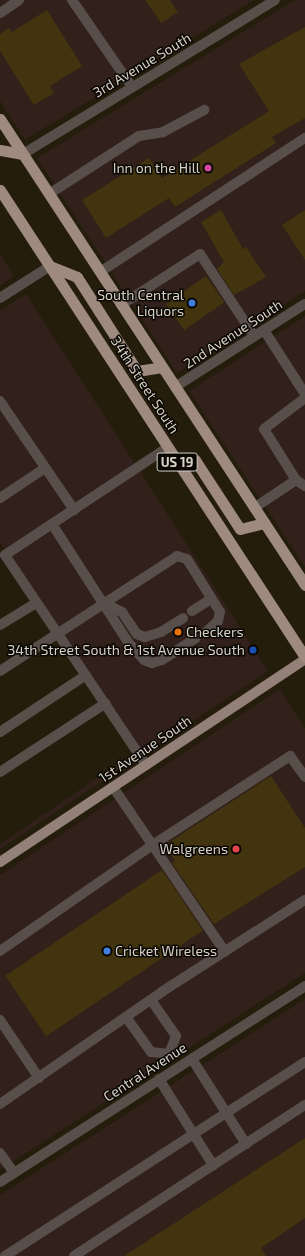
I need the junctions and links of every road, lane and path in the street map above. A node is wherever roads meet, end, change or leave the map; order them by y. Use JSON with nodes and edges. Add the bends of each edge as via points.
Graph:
{"nodes":[{"id":1,"x":19,"y":0,"type":"edge"},
{"id":2,"x":72,"y":0,"type":"edge"},
{"id":3,"x":275,"y":0,"type":"edge"},
{"id":4,"x":0,"y":13,"type":"edge"},
{"id":5,"x":132,"y":87,"type":"junction"},
{"id":6,"x":204,"y":110,"type":"dead end"},
{"id":7,"x":0,"y":119,"type":"edge"},
{"id":8,"x":305,"y":138,"type":"edge"},
{"id":9,"x":0,"y":150,"type":"edge"},
{"id":10,"x":23,"y":154,"type":"junction"},
{"id":11,"x":0,"y":190,"type":"edge"},
{"id":12,"x":49,"y":194,"type":"junction"},
{"id":13,"x":50,"y":266,"type":"junction"},
{"id":14,"x":100,"y":272,"type":"junction"},
{"id":15,"x":0,"y":298,"type":"edge"},
{"id":16,"x":305,"y":304,"type":"edge"},
{"id":17,"x":121,"y":305,"type":"junction"},
{"id":18,"x":264,"y":330,"type":"junction"},
{"id":19,"x":254,"y":336,"type":"junction"},
{"id":20,"x":162,"y":368,"type":"junction"},
{"id":21,"x":175,"y":387,"type":"junction"},
{"id":22,"x":305,"y":394,"type":"edge"},
{"id":23,"x":305,"y":398,"type":"edge"},
{"id":24,"x":0,"y":401,"type":"edge"},
{"id":25,"x":168,"y":447,"type":"junction"},
{"id":26,"x":176,"y":459,"type":"junction"},
{"id":27,"x":45,"y":468,"type":"junction"},
{"id":28,"x":301,"y":483,"type":"edge"},
{"id":29,"x":0,"y":498,"type":"edge"},
{"id":30,"x":254,"y":508,"type":"junction"},
{"id":31,"x":74,"y":510,"type":"junction"},
{"id":32,"x":264,"y":522,"type":"junction"},
{"id":33,"x":52,"y":524,"type":"junction"},
{"id":34,"x":3,"y":556,"type":"edge"},
{"id":35,"x":305,"y":585,"type":"edge"},
{"id":36,"x":211,"y":599,"type":"junction"},
{"id":37,"x":36,"y":603,"type":"junction"},
{"id":38,"x":104,"y":603,"type":"junction"},
{"id":39,"x":192,"y":611,"type":"dead end"},
{"id":40,"x":183,"y":618,"type":"dead end"},
{"id":41,"x":0,"y":625,"type":"edge"},
{"id":42,"x":58,"y":633,"type":"junction"},
{"id":43,"x":305,"y":658,"type":"edge"},
{"id":44,"x":0,"y":671,"type":"edge"},
{"id":45,"x":86,"y":675,"type":"junction"},
{"id":46,"x":106,"y":703,"type":"junction"},
{"id":47,"x":0,"y":732,"type":"edge"},
{"id":48,"x":146,"y":765,"type":"junction"},
{"id":49,"x":0,"y":772,"type":"edge"},
{"id":50,"x":305,"y":777,"type":"edge"},
{"id":51,"x":113,"y":787,"type":"junction"},
{"id":52,"x":151,"y":846,"type":"junction"},
{"id":53,"x":0,"y":862,"type":"edge"},
{"id":54,"x":305,"y":900,"type":"edge"},
{"id":55,"x":0,"y":951,"type":"edge"},
{"id":56,"x":225,"y":952,"type":"junction"},
{"id":57,"x":305,"y":986,"type":"edge"},
{"id":58,"x":151,"y":1000,"type":"junction"},
{"id":59,"x":126,"y":1017,"type":"junction"},
{"id":60,"x":0,"y":1020,"type":"edge"},
{"id":61,"x":169,"y":1054,"type":"junction"},
{"id":62,"x":192,"y":1059,"type":"junction"},
{"id":63,"x":305,"y":1062,"type":"edge"},
{"id":64,"x":178,"y":1068,"type":"junction"},
{"id":65,"x":39,"y":1078,"type":"junction"},
{"id":66,"x":160,"y":1080,"type":"junction"},
{"id":67,"x":0,"y":1104,"type":"edge"},
{"id":68,"x":305,"y":1105,"type":"edge"},
{"id":69,"x":226,"y":1114,"type":"junction"},
{"id":70,"x":194,"y":1135,"type":"junction"},
{"id":71,"x":246,"y":1144,"type":"junction"},
{"id":72,"x":0,"y":1153,"type":"edge"},
{"id":73,"x":213,"y":1165,"type":"junction"},
{"id":74,"x":14,"y":1173,"type":"junction"},
{"id":75,"x":0,"y":1182,"type":"edge"},
{"id":76,"x":5,"y":1256,"type":"edge"},
{"id":77,"x":74,"y":1256,"type":"edge"}],
"edges":[{"from":1,"to":4,"type":"street"},
{"from":2,"to":5,"type":"street"},
{"from":3,"to":5,"type":"street","name":"3rd Avenue South"},
{"from":5,"to":10,"type":"street","name":"3rd Avenue South"},
{"from":6,"to":12,"type":"street","via":[[163,132],[139,136]]},
{"from":7,"to":10,"type":"highway","name":"34th Street South","number":"US 19"},
{"from":8,"to":14,"type":"street"},
{"from":9,"to":10,"type":"highway"},
{"from":10,"to":12,"type":"highway","name":"34th Street South","number":"US 19"},
{"from":11,"to":13,"type":"highway","name":"34th Street South","number":"US 19"},
{"from":12,"to":14,"type":"highway","name":"34th Street South","number":"US 19"},
{"from":13,"to":15,"type":"street"},
{"from":13,"to":20,"type":"highway","via":[[76,277],[137,371]]},
{"from":13,"to":25,"type":"highway","name":"34th Street South","number":"US 19"},
{"from":14,"to":17,"type":"highway","name":"34th Street South","number":"US 19"},
{"from":16,"to":18,"type":"street","name":"2nd Avenue South"},
{"from":17,"to":19,"type":"street","via":[[200,254]]},
{"from":17,"to":20,"type":"highway","name":"34th Street South","number":"US 19"},
{"from":18,"to":19,"type":"street","name":"2nd Avenue South"},
{"from":18,"to":22,"type":"street"},
{"from":19,"to":21,"type":"street","name":"2nd Avenue South"},
{"from":20,"to":21,"type":"highway","name":"34th Street South","number":"US 19"},
{"from":21,"to":30,"type":"highway","name":"34th Street South","number":"US 19"},
{"from":23,"to":28,"type":"street","via":[[264,429]]},
{"from":24,"to":27,"type":"street"},
{"from":25,"to":26,"type":"highway","name":"34th Street South","number":"US 19"},
{"from":25,"to":31,"type":"street"},
{"from":26,"to":32,"type":"highway","via":[[195,460],[240,529]]},
{"from":26,"to":43,"type":"highway","name":"34th Street South","number":"US 19"},
{"from":27,"to":29,"type":"street"},
{"from":27,"to":31,"type":"street"},
{"from":28,"to":30,"type":"street"},
{"from":30,"to":32,"type":"highway","name":"34th Street South","number":"US 19"},
{"from":31,"to":33,"type":"street"},
{"from":32,"to":35,"type":"highway","name":"34th Street South","number":"US 19"},
{"from":33,"to":34,"type":"street"},
{"from":33,"to":38,"type":"street"},
{"from":34,"to":37,"type":"street"},
{"from":36,"to":38,"type":"street","via":[[187,559],[177,556]]},
{"from":36,"to":38,"type":"street","via":[[220,612],[218,620],[200,636],[162,660],[152,663],[137,654]]},
{"from":36,"to":39,"type":"street"},
{"from":37,"to":41,"type":"street"},
{"from":37,"to":42,"type":"street"},
{"from":38,"to":40,"type":"street","via":[[122,612],[137,634],[145,637],[161,632]]},
{"from":38,"to":42,"type":"street"},
{"from":42,"to":44,"type":"street"},
{"from":42,"to":45,"type":"street"},
{"from":43,"to":48,"type":"main road","name":"1st Avenue South"},
{"from":45,"to":46,"type":"street"},
{"from":45,"to":47,"type":"street"},
{"from":46,"to":48,"type":"street"},
{"from":46,"to":49,"type":"street"},
{"from":48,"to":51,"type":"main road","name":"1st Avenue South"},
{"from":50,"to":52,"type":"street","via":[[290,756]]},
{"from":51,"to":52,"type":"street"},
{"from":51,"to":53,"type":"main road","name":"1st Avenue South"},
{"from":52,"to":55,"type":"street"},
{"from":52,"to":56,"type":"street"},
{"from":54,"to":56,"type":"street"},
{"from":56,"to":58,"type":"street"},
{"from":57,"to":62,"type":"street","name":"Central Avenue"},
{"from":58,"to":59,"type":"street"},
{"from":58,"to":61,"type":"street","via":[[176,1036]]},
{"from":59,"to":61,"type":"street","via":[[152,1052]]},
{"from":59,"to":65,"type":"street"},
{"from":60,"to":65,"type":"street"},
{"from":61,"to":64,"type":"street"},
{"from":62,"to":64,"type":"street","name":"Central Avenue"},
{"from":62,"to":69,"type":"street"},
{"from":63,"to":69,"type":"street"},
{"from":64,"to":66,"type":"street","name":"Central Avenue"},
{"from":65,"to":67,"type":"street"},
{"from":66,"to":70,"type":"street"},
{"from":66,"to":74,"type":"street","name":"Central Avenue"},
{"from":68,"to":71,"type":"street"},
{"from":69,"to":70,"type":"street"},
{"from":69,"to":71,"type":"street"},
{"from":70,"to":73,"type":"street"},
{"from":70,"to":76,"type":"street"},
{"from":71,"to":73,"type":"street"},
{"from":72,"to":74,"type":"street"},
{"from":73,"to":77,"type":"street"},
{"from":74,"to":75,"type":"street","name":"Central Avenue"}]}
